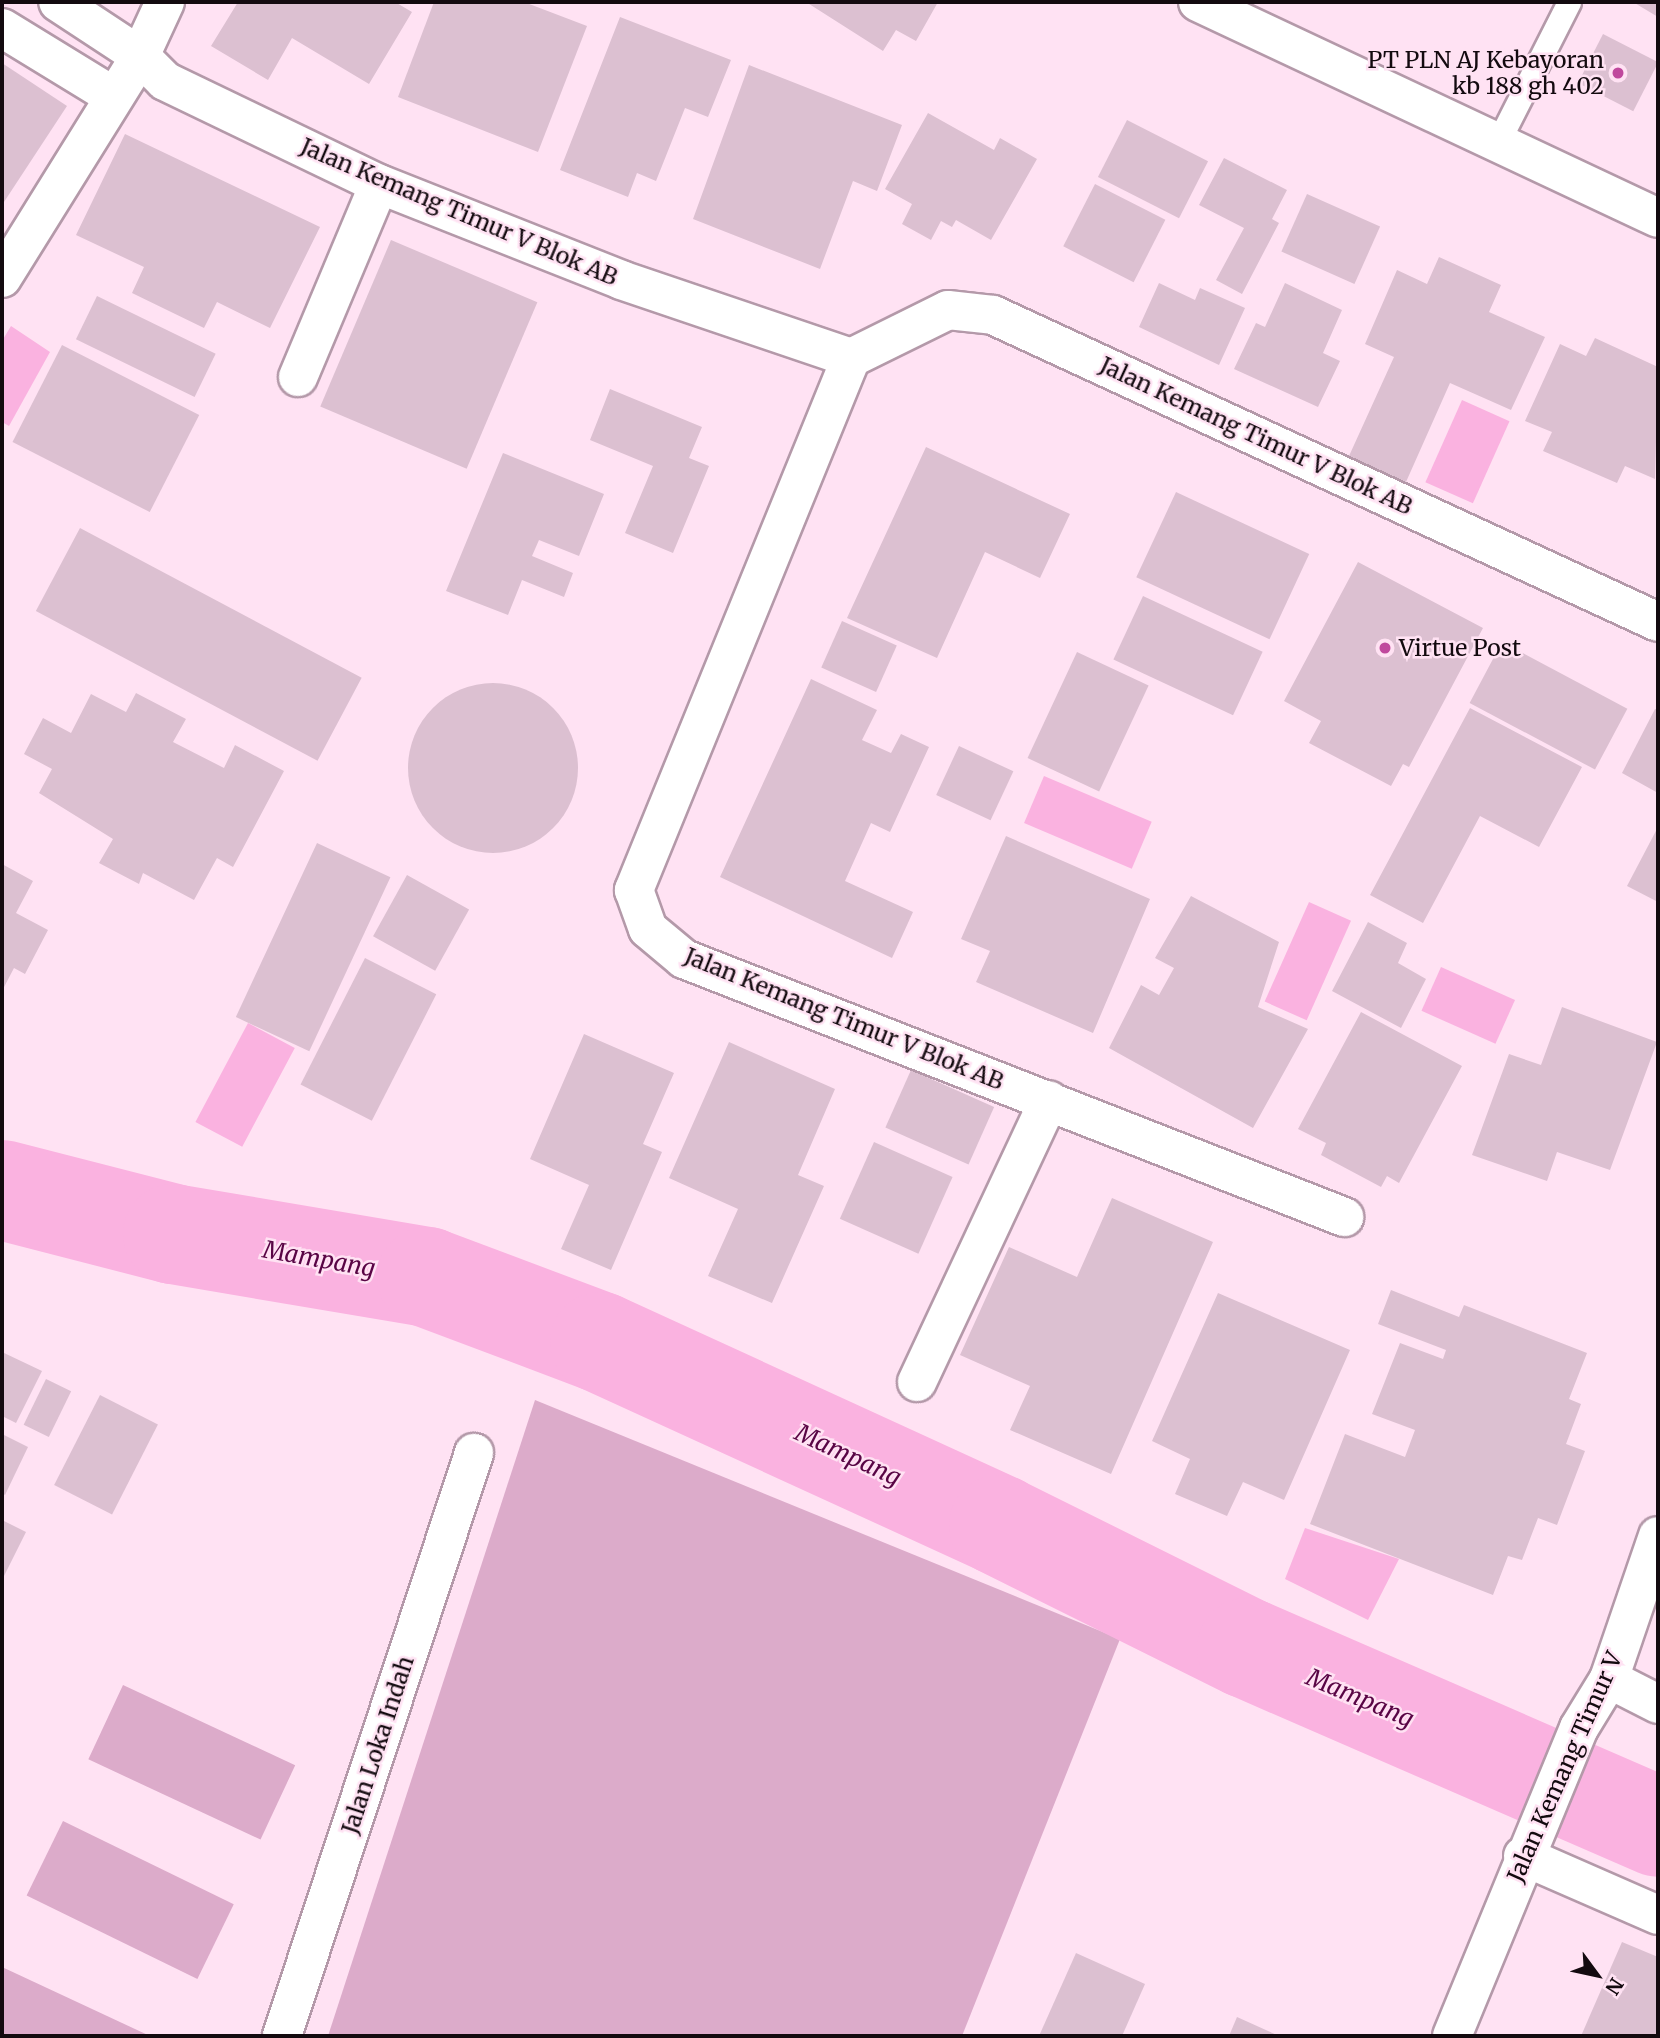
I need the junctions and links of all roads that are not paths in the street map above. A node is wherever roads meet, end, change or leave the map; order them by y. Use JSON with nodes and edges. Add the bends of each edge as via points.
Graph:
{"nodes":[{"id":1,"x":58,"y":2,"type":"edge"},
{"id":2,"x":165,"y":2,"type":"edge"},
{"id":3,"x":1198,"y":2,"type":"edge"},
{"id":4,"x":1569,"y":2,"type":"edge"},
{"id":5,"x":2,"y":28,"type":"edge"},
{"id":6,"x":140,"y":56,"type":"junction"},
{"id":7,"x":113,"y":96,"type":"junction"},
{"id":8,"x":1498,"y":142,"type":"junction"},
{"id":9,"x":379,"y":184,"type":"junction"},
{"id":10,"x":1658,"y":218,"type":"edge"},
{"id":11,"x":2,"y":278,"type":"edge"},
{"id":12,"x":851,"y":358,"type":"junction"},
{"id":13,"x":298,"y":377,"type":"dead end"},
{"id":14,"x":1658,"y":622,"type":"edge"},
{"id":15,"x":1049,"y":1100,"type":"junction"},
{"id":16,"x":1344,"y":1217,"type":"dead end"},
{"id":17,"x":917,"y":1382,"type":"dead end"},
{"id":18,"x":474,"y":1453,"type":"dead end"},
{"id":19,"x":1658,"y":1536,"type":"edge"},
{"id":20,"x":1609,"y":1679,"type":"junction"},
{"id":21,"x":1658,"y":1704,"type":"edge"},
{"id":22,"x":1523,"y":1856,"type":"junction"},
{"id":23,"x":1658,"y":1915,"type":"edge"},
{"id":24,"x":282,"y":2036,"type":"edge"},
{"id":25,"x":1452,"y":2036,"type":"edge"}],
"edges":[{"from":1,"to":6,"type":"street","name":"Jalan Kemang Timur V Blok AB"},
{"from":2,"to":6,"type":"street"},
{"from":3,"to":8,"type":"street"},
{"from":4,"to":8,"type":"lane"},
{"from":5,"to":7,"type":"street"},
{"from":6,"to":7,"type":"street"},
{"from":6,"to":9,"type":"street","name":"Jalan Kemang Timur V Blok AB","via":[[165,81]]},
{"from":7,"to":11,"type":"street"},
{"from":8,"to":10,"type":"street"},
{"from":9,"to":12,"type":"street","name":"Jalan Kemang Timur V Blok AB","via":[[621,280]]},
{"from":9,"to":13,"type":"street"},
{"from":12,"to":14,"type":"street","name":"Jalan Kemang Timur V Blok AB","via":[[948,310],[993,315]]},
{"from":12,"to":15,"type":"street","name":"Jalan Kemang Timur V Blok AB","via":[[634,890],[648,929],[684,959]]},
{"from":15,"to":16,"type":"street","name":"Jalan Kemang Timur V Blok AB"},
{"from":15,"to":17,"type":"street"},
{"from":18,"to":24,"type":"street","name":"Jalan Loka Indah"},
{"from":19,"to":20,"type":"street","name":"Jalan Kemang Timur V"},
{"from":20,"to":21,"type":"street"},
{"from":20,"to":22,"type":"street","name":"Jalan Kemang Timur V","via":[[1579,1728]]},
{"from":22,"to":23,"type":"street"},
{"from":22,"to":25,"type":"street","name":"Jalan Kemang Timur V"}]}
